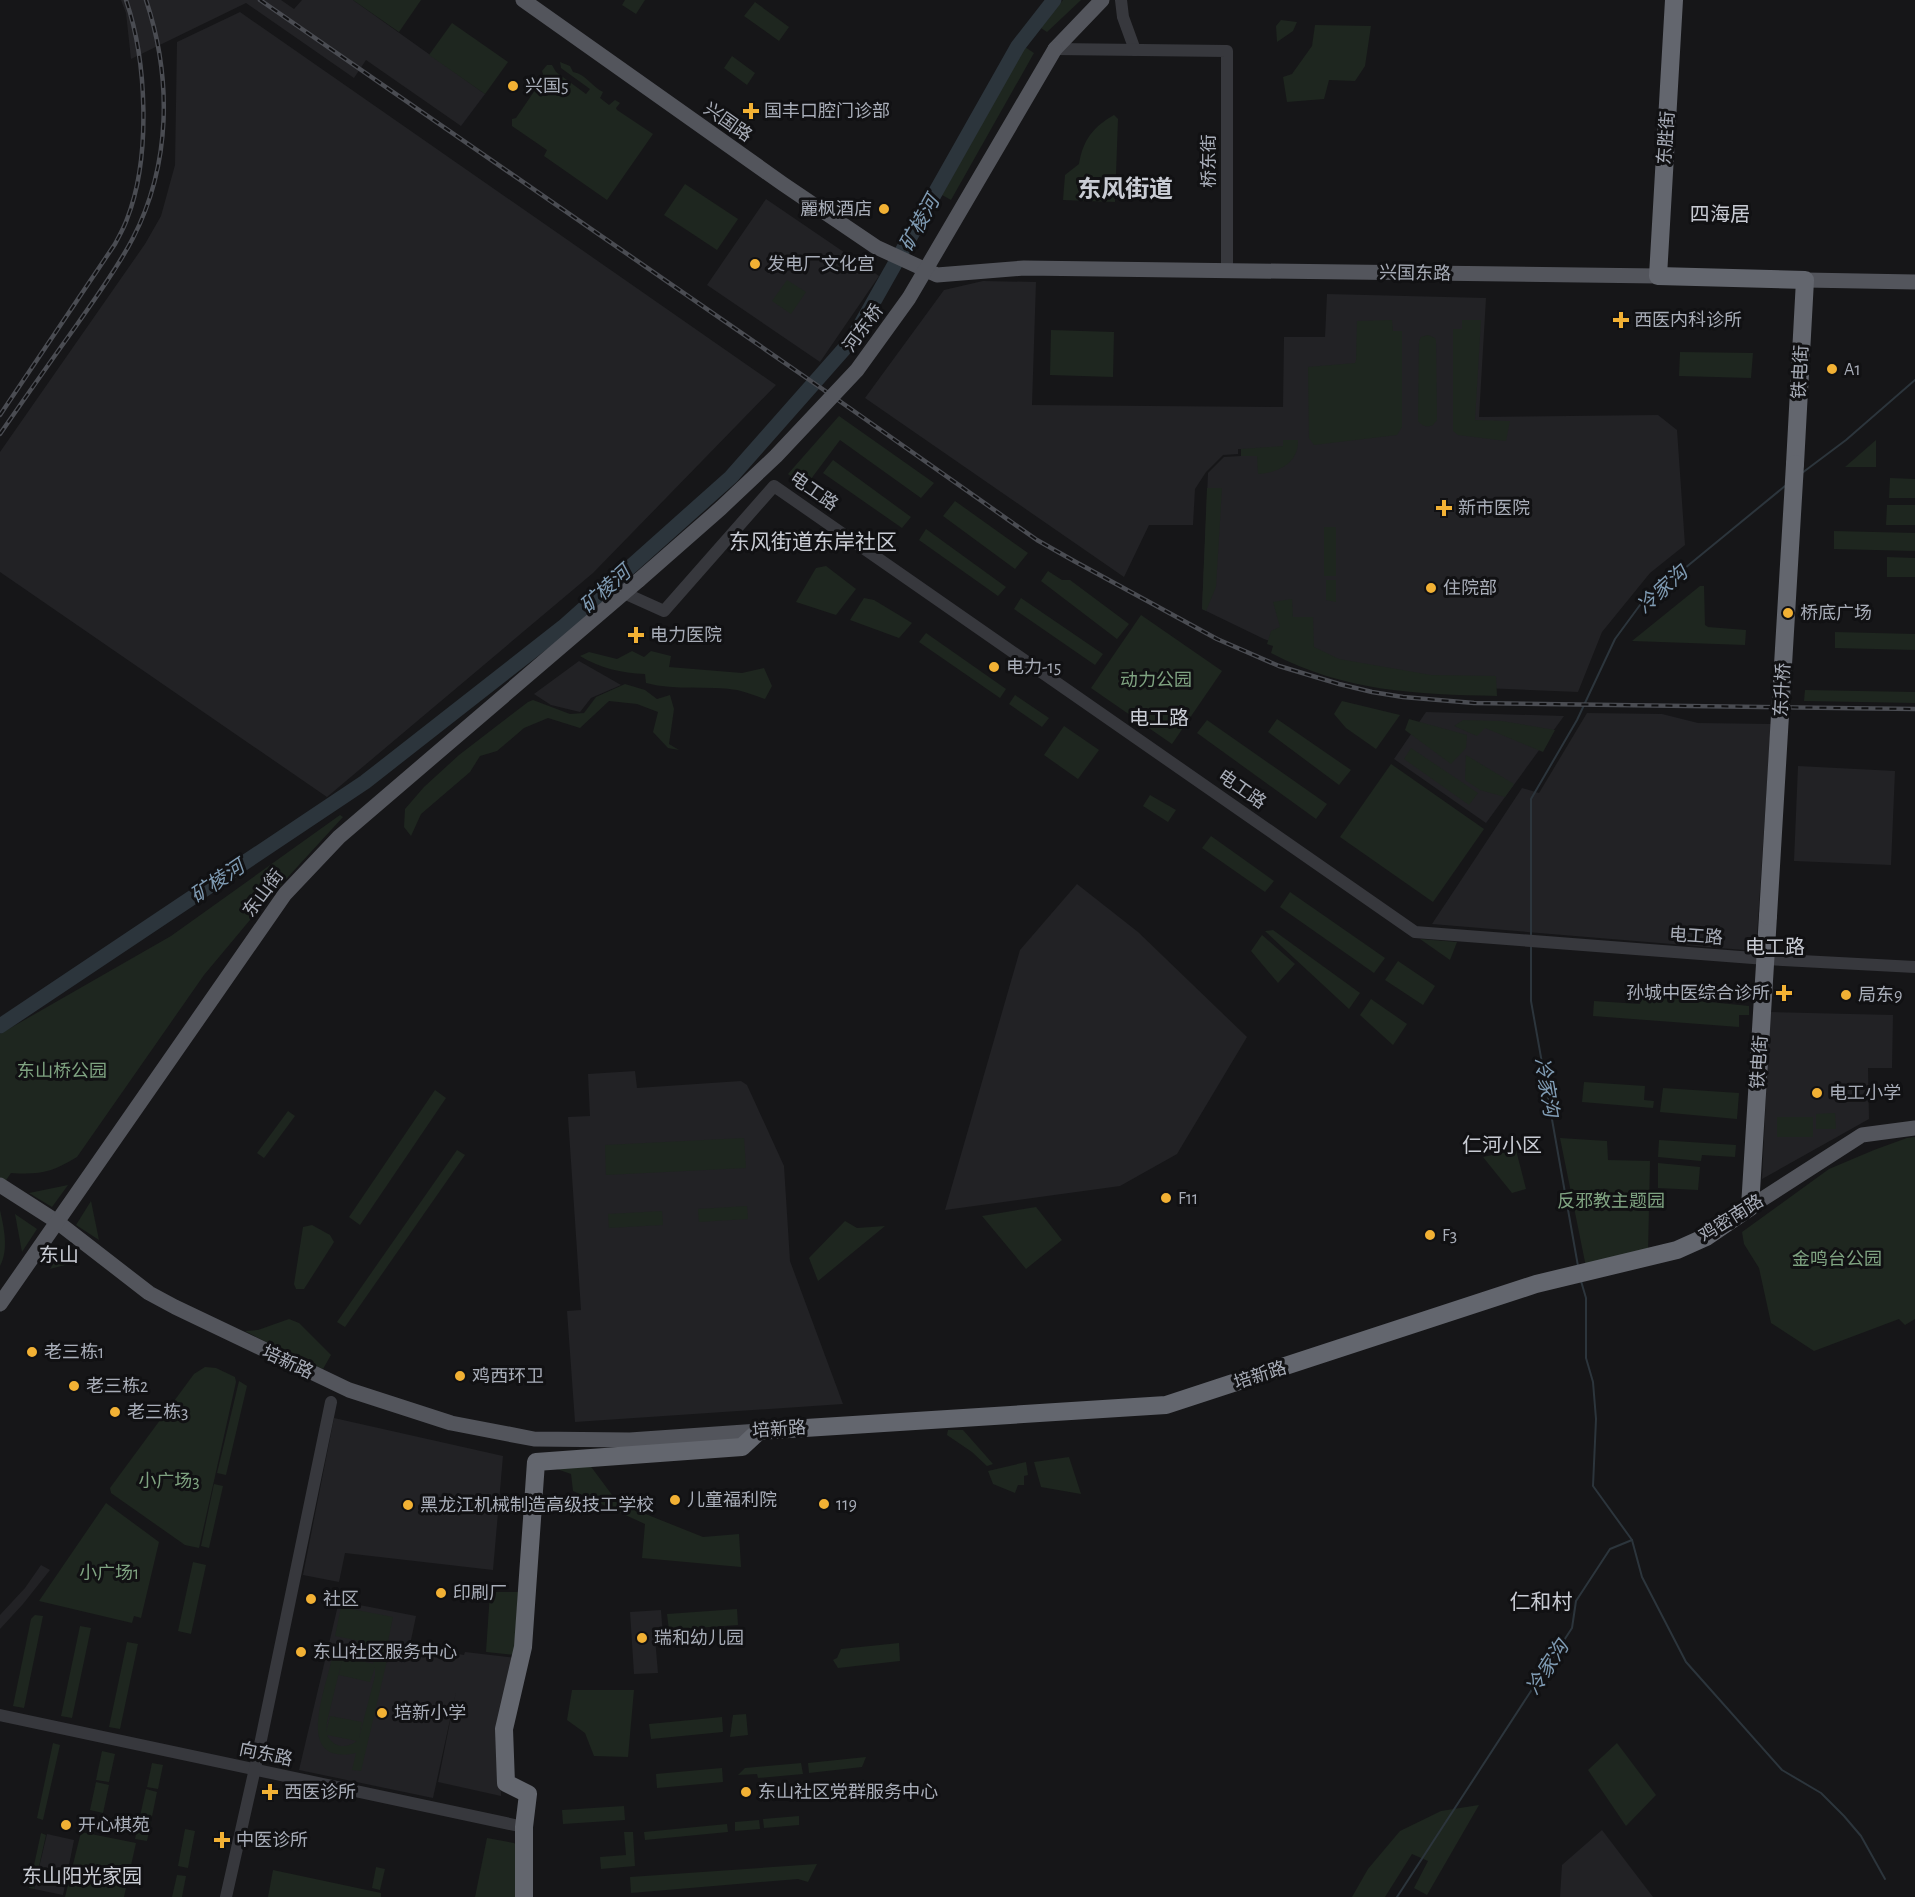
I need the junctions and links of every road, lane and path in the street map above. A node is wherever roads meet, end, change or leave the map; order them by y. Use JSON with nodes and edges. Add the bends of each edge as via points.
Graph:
{"nodes":[{"id":1,"x":523,"y":0,"type":"edge"},
{"id":2,"x":1102,"y":0,"type":"edge"},
{"id":3,"x":1121,"y":0,"type":"edge"},
{"id":4,"x":1674,"y":0,"type":"edge"},
{"id":5,"x":1055,"y":49,"type":"junction"},
{"id":6,"x":1135,"y":50,"type":"junction"},
{"id":7,"x":917,"y":266,"type":"joint"},
{"id":8,"x":1227,"y":270,"type":"junction"},
{"id":9,"x":1658,"y":276,"type":"junction"},
{"id":10,"x":1805,"y":280,"type":"junction"},
{"id":11,"x":1915,"y":282,"type":"edge"},
{"id":12,"x":1795,"y":464,"type":"joint"},
{"id":13,"x":639,"y":580,"type":"joint"},
{"id":14,"x":624,"y":593,"type":"junction"},
{"id":15,"x":1768,"y":916,"type":"joint"},
{"id":16,"x":1766,"y":959,"type":"junction"},
{"id":17,"x":1915,"y":967,"type":"edge"},
{"id":18,"x":1915,"y":1128,"type":"edge"},
{"id":19,"x":0,"y":1185,"type":"edge"},
{"id":20,"x":1750,"y":1207,"type":"junction"},
{"id":21,"x":56,"y":1221,"type":"junction"},
{"id":22,"x":1536,"y":1284,"type":"joint"},
{"id":23,"x":0,"y":1304,"type":"edge"},
{"id":24,"x":331,"y":1402,"type":"dead end"},
{"id":25,"x":759,"y":1431,"type":"junction"},
{"id":26,"x":0,"y":1715,"type":"edge"},
{"id":27,"x":255,"y":1770,"type":"junction"},
{"id":28,"x":524,"y":1827,"type":"junction"},
{"id":29,"x":226,"y":1897,"type":"edge"},
{"id":30,"x":524,"y":1897,"type":"edge"}],
"edges":[{"from":1,"to":7,"type":"main road","name":"兴国路","via":[[876,247]]},
{"from":2,"to":5,"type":"main road"},
{"from":3,"to":6,"type":"street"},
{"from":4,"to":9,"type":"highway","name":"东胜街"},
{"from":5,"to":6,"type":"street"},
{"from":5,"to":13,"type":"main road","name":"河东桥","bridge":true,"via":[[909,298],[857,370],[776,456]]},
{"from":6,"to":8,"type":"street","name":"桥东街","via":[[1227,51]]},
{"from":7,"to":8,"type":"main road","name":"兴国东路","via":[[940,275],[1024,268]]},
{"from":8,"to":9,"type":"main road","name":"兴国东路"},
{"from":9,"to":10,"type":"highway","name":"兴国东路"},
{"from":10,"to":11,"type":"main road","name":"兴国东路"},
{"from":10,"to":12,"type":"highway","name":"铁电街"},
{"from":12,"to":15,"type":"highway","name":"东升桥","bridge":true},
{"from":13,"to":14,"type":"main road","name":"东山街"},
{"from":14,"to":16,"type":"street","name":"电工路","via":[[664,612],[774,486],[1415,932]]},
{"from":14,"to":21,"type":"main road","name":"东山街","via":[[339,837],[292,885]]},
{"from":15,"to":16,"type":"highway","name":"铁电街"},
{"from":16,"to":17,"type":"street","name":"电工路"},
{"from":16,"to":20,"type":"highway","name":"铁电街"},
{"from":18,"to":20,"type":"main road","name":"鸡密南路","via":[[1862,1135]]},
{"from":19,"to":21,"type":"main road","name":"培新路"},
{"from":20,"to":22,"type":"highway","name":"鸡密南路","via":[[1706,1237],[1677,1250]]},
{"from":21,"to":23,"type":"main road","name":"东山街"},
{"from":21,"to":25,"type":"main road","name":"培新路","via":[[150,1293],[175,1307],[349,1390],[451,1423],[534,1439],[630,1440]]},
{"from":22,"to":25,"type":"highway","name":"培新路","via":[[1166,1405]]},
{"from":24,"to":27,"type":"street"},
{"from":25,"to":28,"type":"highway","via":[[742,1447],[536,1462],[523,1647],[504,1729],[506,1784],[528,1794]]},
{"from":26,"to":27,"type":"street","name":"向东路"},
{"from":27,"to":28,"type":"street","name":"向东路"},
{"from":27,"to":29,"type":"street"},
{"from":28,"to":30,"type":"highway"}]}
